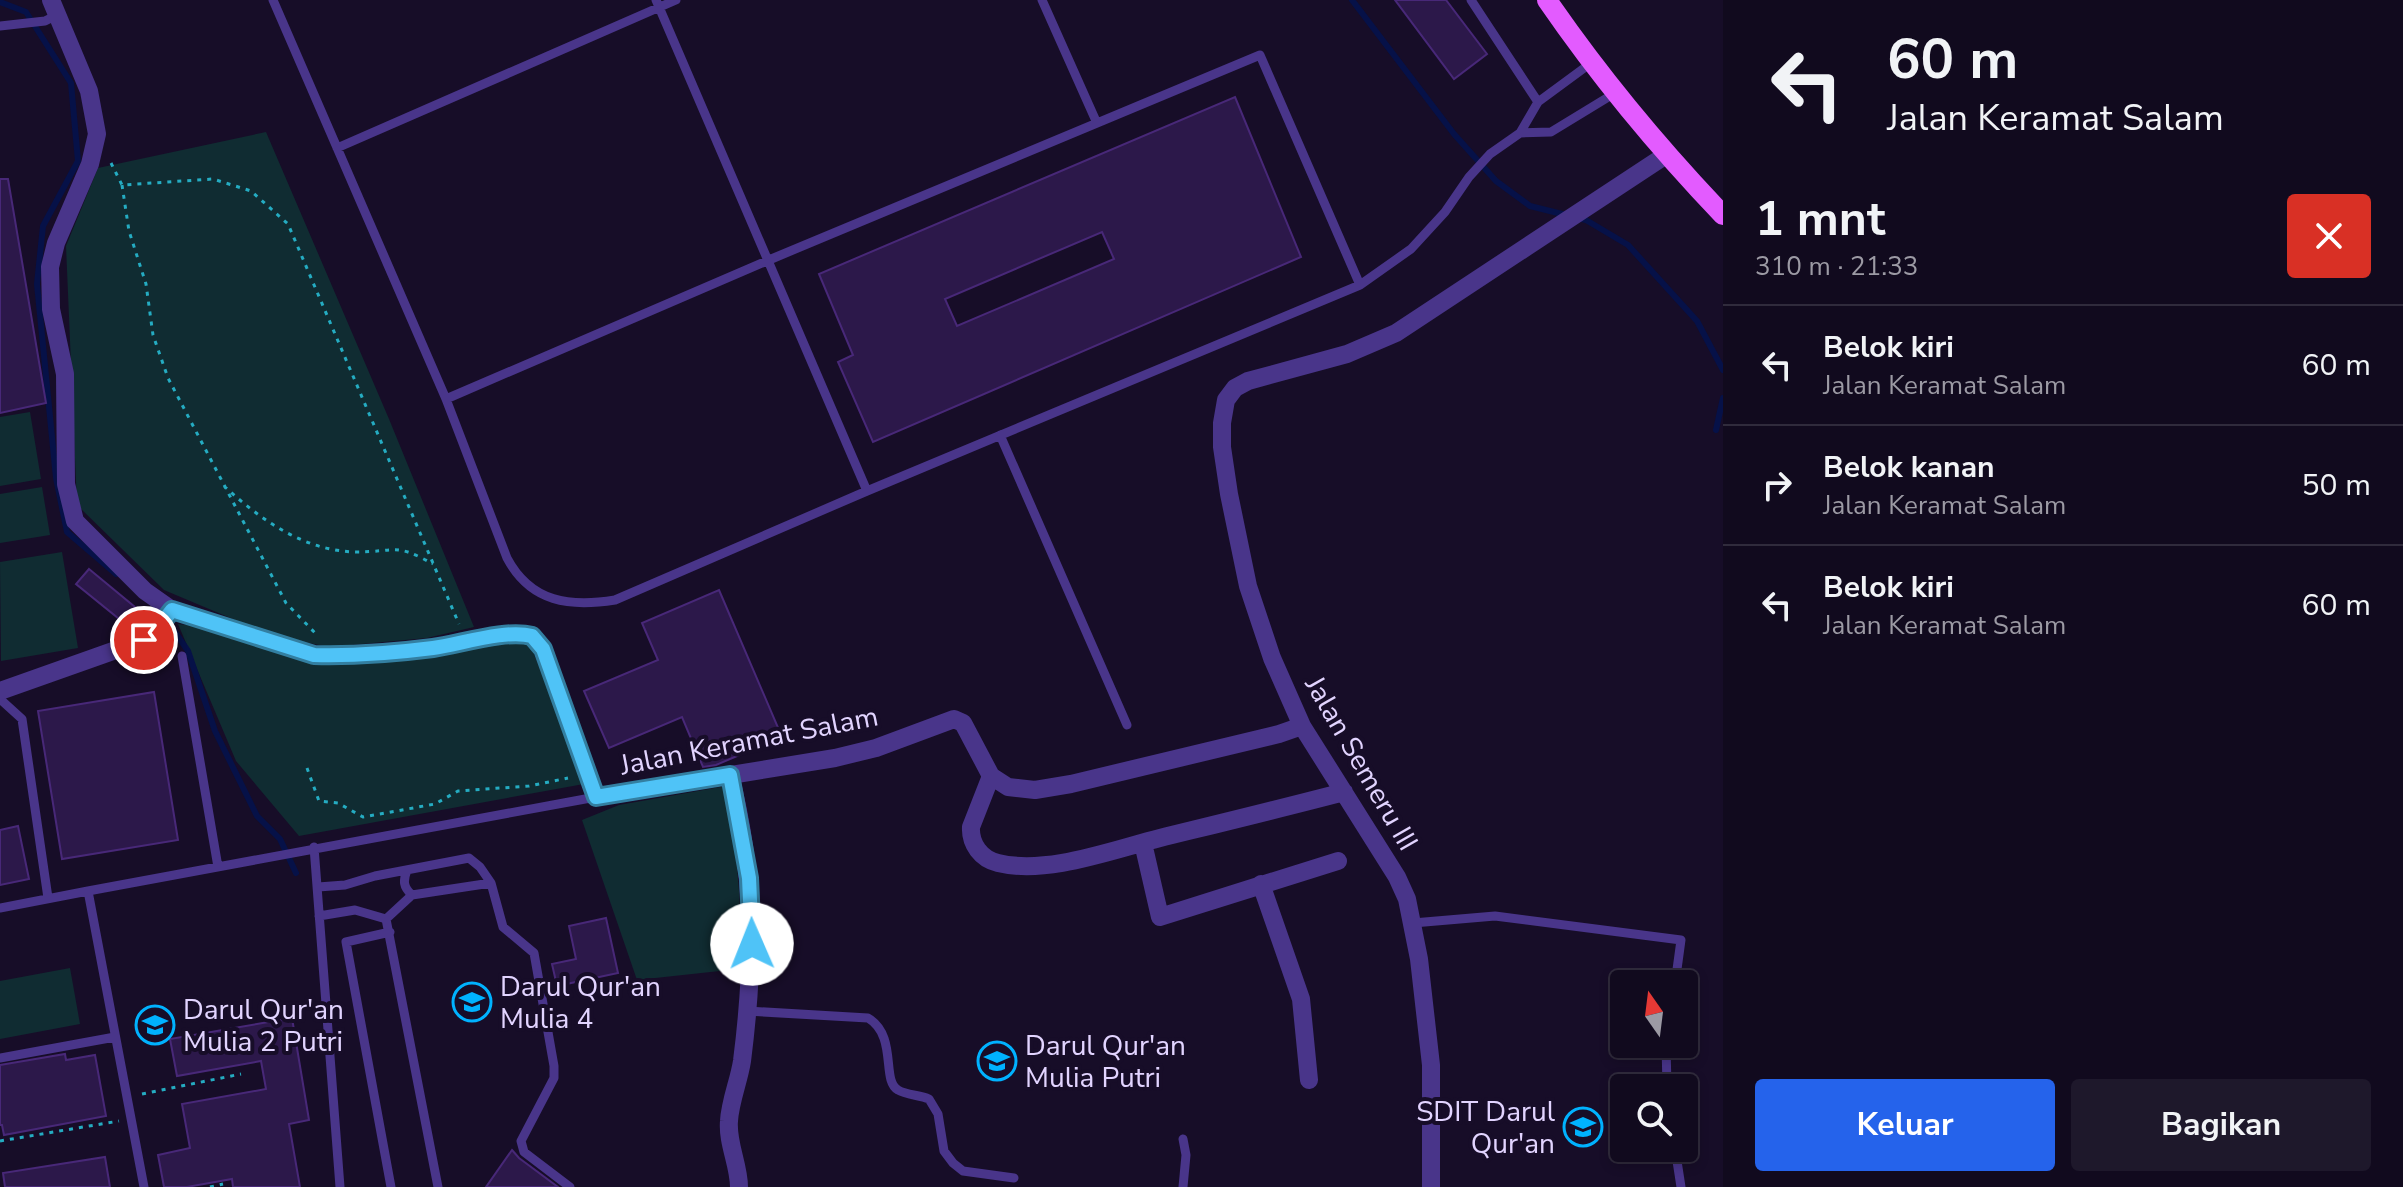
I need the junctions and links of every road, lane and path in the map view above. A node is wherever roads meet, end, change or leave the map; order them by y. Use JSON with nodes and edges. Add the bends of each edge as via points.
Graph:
{"nodes":[{"id":1,"x":273,"y":0,"type":"edge"},
{"id":2,"x":676,"y":0,"type":"edge"},
{"id":3,"x":1042,"y":0,"type":"edge"},
{"id":4,"x":1471,"y":0,"type":"edge"},
{"id":5,"x":1547,"y":0,"type":"edge"},
{"id":6,"x":657,"y":4,"type":"edge"},
{"id":7,"x":51,"y":12,"type":"edge"},
{"id":8,"x":0,"y":26,"type":"edge"},
{"id":9,"x":1591,"y":63,"type":"junction"},
{"id":10,"x":1615,"y":93,"type":"junction"},
{"id":11,"x":1538,"y":102,"type":"junction"},
{"id":12,"x":1096,"y":121,"type":"junction"},
{"id":13,"x":1520,"y":133,"type":"junction"},
{"id":14,"x":97,"y":134,"type":"junction"},
{"id":15,"x":337,"y":148,"type":"junction"},
{"id":16,"x":1666,"y":155,"type":"junction"},
{"id":17,"x":122,"y":185,"type":"junction"},
{"id":18,"x":1723,"y":215,"type":"edge"},
{"id":19,"x":769,"y":260,"type":"junction"},
{"id":20,"x":1360,"y":285,"type":"junction"},
{"id":21,"x":446,"y":399,"type":"junction"},
{"id":22,"x":1000,"y":435,"type":"junction"},
{"id":23,"x":223,"y":485,"type":"junction"},
{"id":24,"x":867,"y":491,"type":"junction"},
{"id":25,"x":433,"y":564,"type":"junction"},
{"id":26,"x":166,"y":617,"type":"junction"},
{"id":27,"x":318,"y":636,"type":"dead end"},
{"id":28,"x":467,"y":642,"type":"junction"},
{"id":29,"x":182,"y":656,"type":"dead end"},
{"id":30,"x":0,"y":691,"type":"edge"},
{"id":31,"x":0,"y":699,"type":"edge"},
{"id":32,"x":1127,"y":725,"type":"dead end"},
{"id":33,"x":1302,"y":726,"type":"junction"},
{"id":34,"x":307,"y":768,"type":"dead end"},
{"id":35,"x":588,"y":774,"type":"junction"},
{"id":36,"x":730,"y":775,"type":"junction"},
{"id":37,"x":991,"y":776,"type":"junction"},
{"id":38,"x":1344,"y":792,"type":"junction"},
{"id":39,"x":596,"y":797,"type":"junction"},
{"id":40,"x":1143,"y":843,"type":"junction"},
{"id":41,"x":314,"y":847,"type":"junction"},
{"id":42,"x":1338,"y":861,"type":"dead end"},
{"id":43,"x":218,"y":867,"type":"junction"},
{"id":44,"x":407,"y":870,"type":"junction"},
{"id":45,"x":491,"y":883,"type":"junction"},
{"id":46,"x":1261,"y":884,"type":"junction"},
{"id":47,"x":318,"y":887,"type":"junction"},
{"id":48,"x":88,"y":891,"type":"junction"},
{"id":49,"x":412,"y":895,"type":"junction"},
{"id":50,"x":48,"y":898,"type":"junction"},
{"id":51,"x":0,"y":908,"type":"edge"},
{"id":52,"x":319,"y":916,"type":"junction"},
{"id":53,"x":386,"y":919,"type":"junction"},
{"id":54,"x":1413,"y":923,"type":"junction"},
{"id":55,"x":390,"y":932,"type":"junction"},
{"id":56,"x":1677,"y":970,"type":"edge"},
{"id":57,"x":747,"y":1011,"type":"junction"},
{"id":58,"x":115,"y":1037,"type":"junction"},
{"id":59,"x":0,"y":1058,"type":"edge"},
{"id":60,"x":241,"y":1074,"type":"dead end"},
{"id":61,"x":1309,"y":1080,"type":"dead end"},
{"id":62,"x":127,"y":1097,"type":"junction"},
{"id":63,"x":131,"y":1118,"type":"junction"},
{"id":64,"x":1183,"y":1139,"type":"dead end"},
{"id":65,"x":0,"y":1141,"type":"edge"},
{"id":66,"x":1677,"y":1162,"type":"edge"},
{"id":67,"x":1014,"y":1178,"type":"dead end"},
{"id":68,"x":223,"y":1184,"type":"dead end"},
{"id":69,"x":144,"y":1187,"type":"edge"},
{"id":70,"x":210,"y":1187,"type":"edge"},
{"id":71,"x":340,"y":1187,"type":"edge"},
{"id":72,"x":391,"y":1187,"type":"edge"},
{"id":73,"x":438,"y":1187,"type":"edge"},
{"id":74,"x":570,"y":1187,"type":"edge"},
{"id":75,"x":739,"y":1187,"type":"edge"},
{"id":76,"x":1183,"y":1187,"type":"edge"},
{"id":77,"x":1431,"y":1187,"type":"edge"},
{"id":78,"x":1681,"y":1187,"type":"edge"}],
"edges":[{"from":1,"to":15,"type":"lane"},
{"from":2,"to":6,"type":"lane"},
{"from":3,"to":12,"type":"lane"},
{"from":4,"to":11,"type":"lane"},
{"from":5,"to":9,"type":"main road"},
{"from":6,"to":15,"type":"lane"},
{"from":6,"to":19,"type":"lane"},
{"from":7,"to":8,"type":"lane","via":[[29,23]]},
{"from":7,"to":14,"type":"street","via":[[89,91]]},
{"from":9,"to":10,"type":"main road"},
{"from":9,"to":11,"type":"lane"},
{"from":10,"to":13,"type":"lane","via":[[1551,132]]},
{"from":10,"to":16,"type":"main road"},
{"from":11,"to":13,"type":"lane"},
{"from":12,"to":19,"type":"lane"},
{"from":12,"to":20,"type":"lane","via":[[1260,55]]},
{"from":13,"to":20,"type":"lane","via":[[1490,154],[1411,249]]},
{"from":14,"to":17,"type":"path"},
{"from":14,"to":26,"type":"street","name":"Jalan Keramat Salam","via":[[50,267],[51,309],[65,374],[66,484],[75,521]]},
{"from":15,"to":21,"type":"lane"},
{"from":16,"to":18,"type":"main road"},
{"from":16,"to":33,"type":"street","name":"Jalan Semeru III","via":[[1396,333],[1347,354],[1248,381],[1226,400],[1222,447],[1248,586]]},
{"from":17,"to":23,"type":"path","via":[[153,335]]},
{"from":17,"to":25,"type":"path","via":[[213,179],[251,191],[288,224]]},
{"from":19,"to":21,"type":"lane"},
{"from":19,"to":24,"type":"lane"},
{"from":20,"to":22,"type":"lane"},
{"from":21,"to":24,"type":"lane","via":[[517,576],[563,603],[615,600]]},
{"from":22,"to":24,"type":"lane"},
{"from":22,"to":32,"type":"lane"},
{"from":23,"to":25,"type":"path","via":[[263,519],[323,548],[409,550]]},
{"from":23,"to":27,"type":"path","via":[[286,603]]},
{"from":25,"to":28,"type":"path"},
{"from":26,"to":28,"type":"street","name":"Jalan Keramat Salam","via":[[314,655]]},
{"from":26,"to":30,"type":"street","via":[[144,640]]},
{"from":28,"to":35,"type":"street","name":"Jalan Keramat Salam","via":[[515,634],[538,641]]},
{"from":29,"to":43,"type":"lane"},
{"from":31,"to":50,"type":"lane","via":[[22,719]]},
{"from":33,"to":37,"type":"street","via":[[1052,788],[1008,787]]},
{"from":33,"to":38,"type":"street","name":"Jalan Semeru III"},
{"from":34,"to":35,"type":"path","via":[[319,801],[338,803],[363,817],[435,804],[458,791],[529,786]]},
{"from":35,"to":39,"type":"street","name":"Jalan Keramat Salam"},
{"from":36,"to":37,"type":"street","name":"Jalan Keramat Salam","via":[[863,751],[954,719],[963,723]]},
{"from":36,"to":39,"type":"street","name":"Jalan Keramat Salam"},
{"from":36,"to":57,"type":"street","via":[[749,878]]},
{"from":37,"to":40,"type":"street","via":[[971,835],[978,852],[993,862],[1052,863]]},
{"from":38,"to":40,"type":"street"},
{"from":38,"to":54,"type":"street","name":"Jalan Semeru III","via":[[1397,877]]},
{"from":39,"to":41,"type":"lane"},
{"from":40,"to":46,"type":"street","via":[[1160,917]]},
{"from":41,"to":43,"type":"lane"},
{"from":41,"to":47,"type":"lane"},
{"from":42,"to":46,"type":"street"},
{"from":43,"to":48,"type":"lane"},
{"from":44,"to":45,"type":"lane","via":[[469,858]]},
{"from":44,"to":47,"type":"lane"},
{"from":44,"to":49,"type":"lane","via":[[403,881]]},
{"from":45,"to":49,"type":"lane"},
{"from":45,"to":74,"type":"lane","via":[[503,927],[534,953],[554,1066],[554,1078],[521,1141],[524,1152]]},
{"from":46,"to":61,"type":"street","via":[[1301,999]]},
{"from":47,"to":52,"type":"lane"},
{"from":48,"to":50,"type":"lane"},
{"from":48,"to":58,"type":"lane"},
{"from":49,"to":53,"type":"lane"},
{"from":50,"to":51,"type":"lane"},
{"from":52,"to":53,"type":"lane","via":[[355,910]]},
{"from":52,"to":71,"type":"lane"},
{"from":53,"to":55,"type":"lane"},
{"from":54,"to":56,"type":"lane","via":[[1495,916],[1681,940]]},
{"from":54,"to":77,"type":"street","name":"Jalan Semeru III","via":[[1431,1065]]},
{"from":55,"to":72,"type":"lane","via":[[346,942]]},
{"from":55,"to":73,"type":"lane"},
{"from":57,"to":67,"type":"lane","via":[[868,1018],[876,1023],[885,1036],[891,1083],[897,1090],[929,1099],[938,1114],[944,1151],[953,1163],[963,1171]]},
{"from":57,"to":75,"type":"street","via":[[729,1118]]},
{"from":58,"to":59,"type":"lane"},
{"from":58,"to":62,"type":"lane"},
{"from":60,"to":62,"type":"path"},
{"from":62,"to":63,"type":"lane"},
{"from":63,"to":65,"type":"path"},
{"from":63,"to":69,"type":"lane"},
{"from":64,"to":76,"type":"lane"},
{"from":66,"to":78,"type":"lane"},
{"from":68,"to":70,"type":"path"}]}
